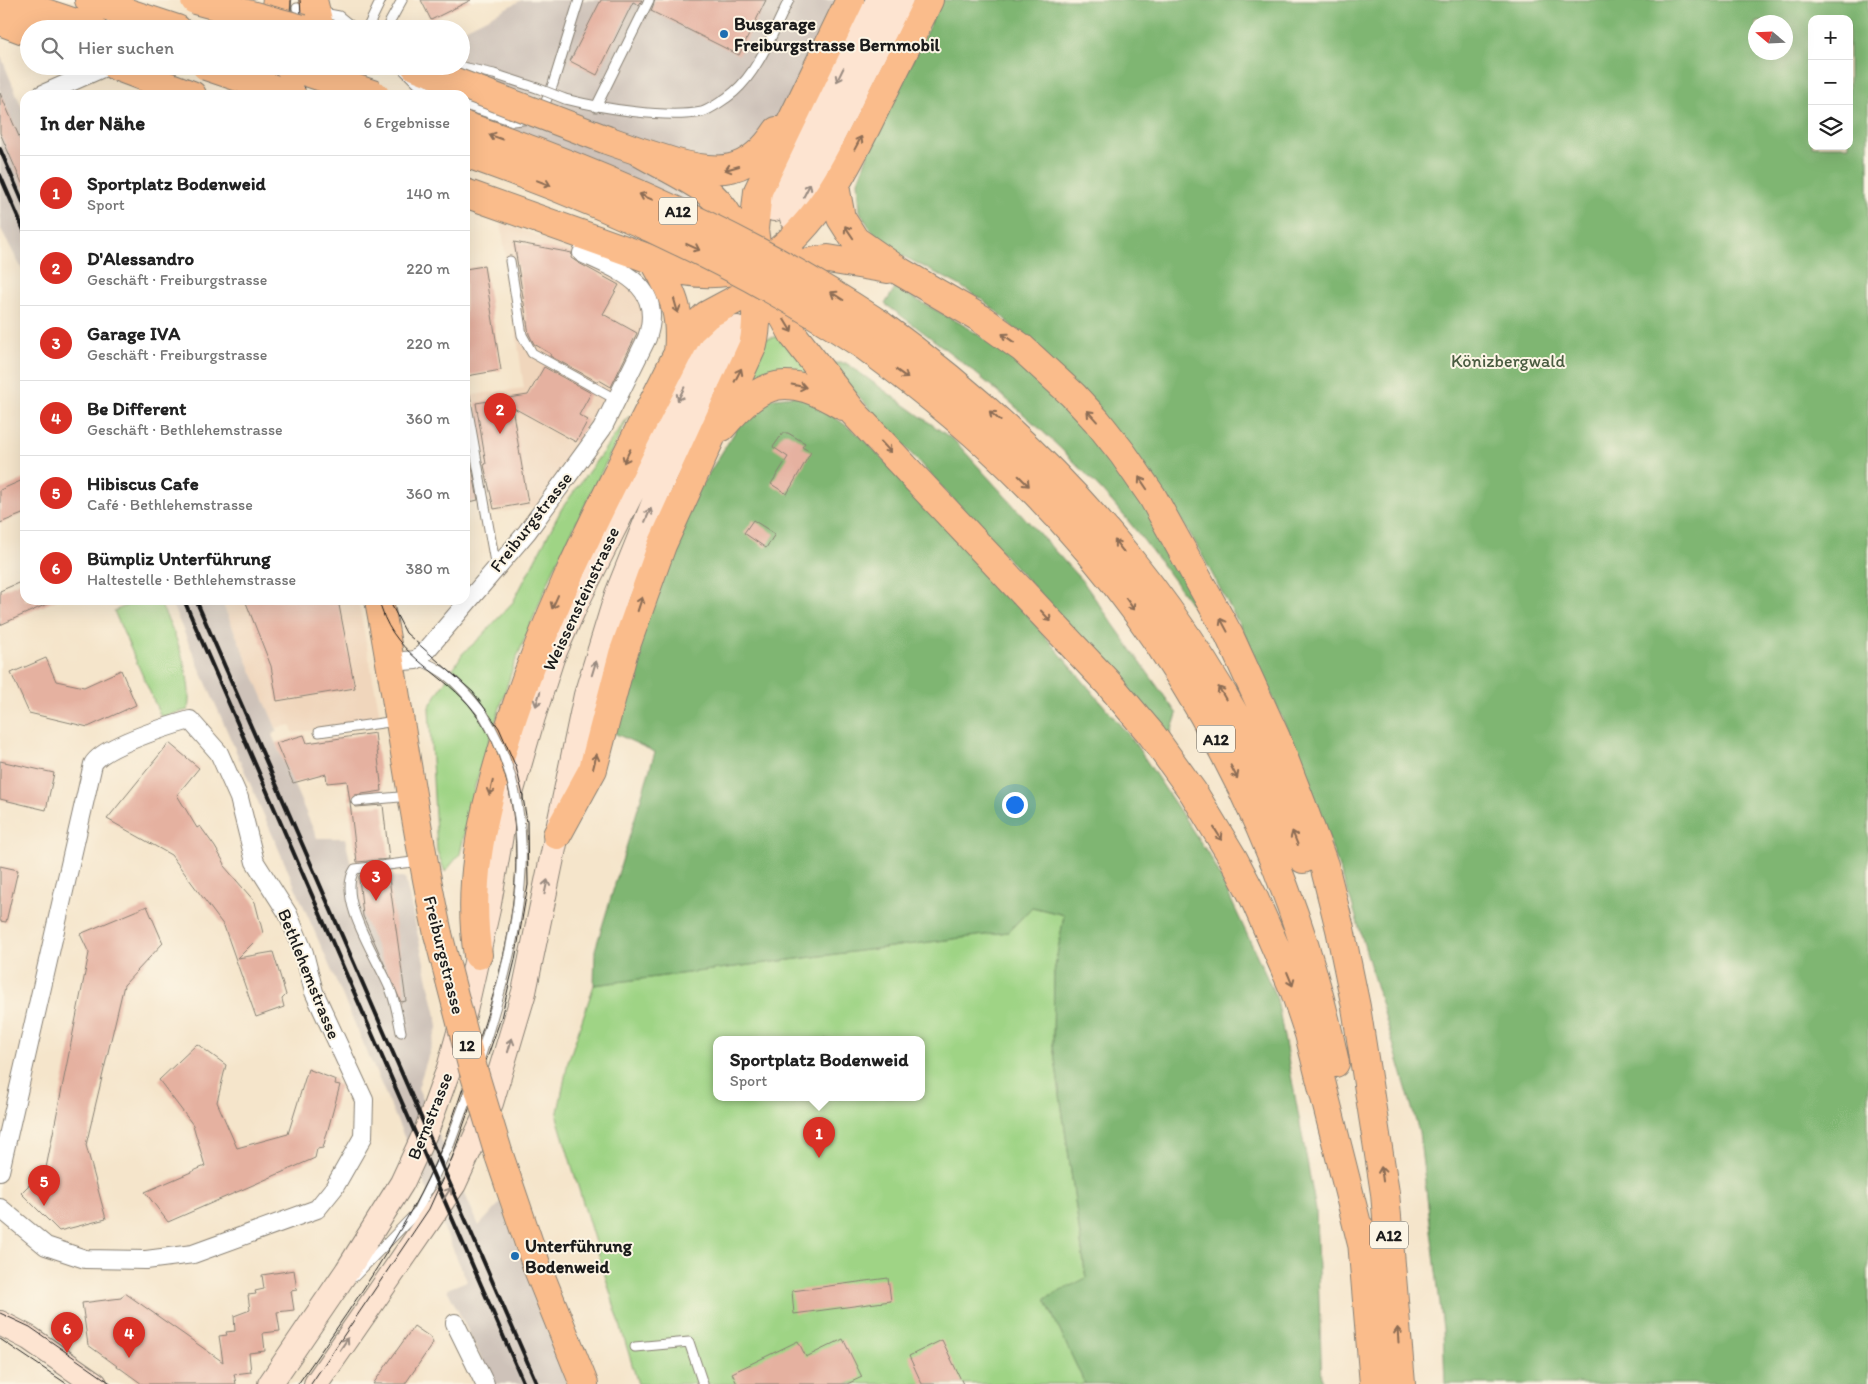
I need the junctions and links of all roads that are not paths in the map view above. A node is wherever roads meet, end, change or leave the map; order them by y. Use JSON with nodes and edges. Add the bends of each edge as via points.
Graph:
{"nodes":[{"id":1,"x":7,"y":0,"type":"edge"},
{"id":2,"x":89,"y":0,"type":"edge"},
{"id":3,"x":195,"y":0,"type":"edge"},
{"id":4,"x":381,"y":0,"type":"edge"},
{"id":5,"x":402,"y":0,"type":"edge"},
{"id":6,"x":579,"y":0,"type":"edge"},
{"id":7,"x":649,"y":0,"type":"edge"},
{"id":8,"x":789,"y":0,"type":"edge"},
{"id":9,"x":850,"y":0,"type":"edge"},
{"id":10,"x":878,"y":0,"type":"edge"},
{"id":11,"x":901,"y":0,"type":"edge"},
{"id":12,"x":929,"y":0,"type":"edge"},
{"id":13,"x":303,"y":13,"type":"edge"},
{"id":14,"x":66,"y":20,"type":"edge"},
{"id":15,"x":150,"y":20,"type":"edge"},
{"id":16,"x":289,"y":20,"type":"edge"},
{"id":17,"x":344,"y":20,"type":"edge"},
{"id":18,"x":371,"y":20,"type":"edge"},
{"id":19,"x":391,"y":20,"type":"edge"},
{"id":20,"x":0,"y":21,"type":"edge"},
{"id":21,"x":20,"y":29,"type":"edge"},
{"id":22,"x":470,"y":69,"type":"edge"},
{"id":23,"x":86,"y":75,"type":"edge"},
{"id":24,"x":139,"y":75,"type":"edge"},
{"id":25,"x":260,"y":75,"type":"edge"},
{"id":26,"x":272,"y":75,"type":"edge"},
{"id":27,"x":325,"y":75,"type":"edge"},
{"id":28,"x":409,"y":75,"type":"edge"},
{"id":29,"x":437,"y":75,"type":"edge"},
{"id":30,"x":296,"y":81,"type":"edge"},
{"id":31,"x":52,"y":90,"type":"edge"},
{"id":32,"x":179,"y":90,"type":"edge"},
{"id":33,"x":272,"y":90,"type":"edge"},
{"id":34,"x":326,"y":90,"type":"edge"},
{"id":35,"x":347,"y":90,"type":"edge"},
{"id":36,"x":426,"y":90,"type":"edge"},
{"id":37,"x":802,"y":98,"type":"junction"},
{"id":38,"x":470,"y":107,"type":"edge"},
{"id":39,"x":596,"y":107,"type":"junction"},
{"id":40,"x":470,"y":128,"type":"edge"},
{"id":41,"x":639,"y":152,"type":"junction"},
{"id":42,"x":470,"y":156,"type":"edge"},
{"id":43,"x":835,"y":186,"type":"junction"},
{"id":44,"x":470,"y":195,"type":"edge"},
{"id":45,"x":582,"y":252,"type":"dead end"},
{"id":46,"x":510,"y":261,"type":"dead end"},
{"id":47,"x":655,"y":262,"type":"junction"},
{"id":48,"x":901,"y":272,"type":"junction"},
{"id":49,"x":758,"y":275,"type":"junction"},
{"id":50,"x":678,"y":353,"type":"junction"},
{"id":51,"x":617,"y":400,"type":"junction"},
{"id":52,"x":853,"y":412,"type":"junction"},
{"id":53,"x":470,"y":423,"type":"edge"},
{"id":54,"x":705,"y":446,"type":"junction"},
{"id":55,"x":496,"y":568,"type":"junction"},
{"id":56,"x":470,"y":594,"type":"edge"},
{"id":57,"x":380,"y":605,"type":"edge"},
{"id":58,"x":459,"y":605,"type":"edge"},
{"id":59,"x":403,"y":661,"type":"junction"},
{"id":60,"x":401,"y":720,"type":"junction"},
{"id":61,"x":319,"y":732,"type":"dead end"},
{"id":62,"x":411,"y":796,"type":"junction"},
{"id":63,"x":356,"y":801,"type":"dead end"},
{"id":64,"x":557,"y":835,"type":"junction"},
{"id":65,"x":422,"y":861,"type":"junction"},
{"id":66,"x":478,"y":955,"type":"junction"},
{"id":67,"x":401,"y":1032,"type":"dead end"},
{"id":68,"x":1368,"y":1086,"type":"junction"},
{"id":69,"x":0,"y":1172,"type":"edge"},
{"id":70,"x":0,"y":1208,"type":"edge"},
{"id":71,"x":417,"y":1212,"type":"junction"},
{"id":72,"x":1363,"y":1248,"type":"junction"},
{"id":73,"x":354,"y":1277,"type":"junction"},
{"id":74,"x":379,"y":1291,"type":"junction"},
{"id":75,"x":314,"y":1319,"type":"junction"},
{"id":76,"x":0,"y":1323,"type":"edge"},
{"id":77,"x":455,"y":1323,"type":"dead end"},
{"id":78,"x":635,"y":1347,"type":"dead end"},
{"id":79,"x":483,"y":1383,"type":"edge"},
{"id":80,"x":95,"y":1384,"type":"edge"},
{"id":81,"x":270,"y":1384,"type":"edge"},
{"id":82,"x":288,"y":1384,"type":"edge"},
{"id":83,"x":316,"y":1384,"type":"edge"},
{"id":84,"x":584,"y":1384,"type":"edge"},
{"id":85,"x":703,"y":1384,"type":"edge"},
{"id":86,"x":1374,"y":1384,"type":"edge"},
{"id":87,"x":1401,"y":1384,"type":"edge"}],
"edges":[{"from":1,"to":14,"type":"main road"},
{"from":2,"to":15,"type":"main road"},
{"from":3,"to":13,"type":"main road","bridge":true},
{"from":4,"to":18,"type":"lane"},
{"from":5,"to":19,"type":"lane"},
{"from":6,"to":38,"type":"lane","via":[[542,111],[529,120],[513,121]]},
{"from":7,"to":39,"type":"lane"},
{"from":8,"to":39,"type":"lane","via":[[758,63],[735,91],[703,112],[666,113]]},
{"from":9,"to":37,"type":"main road"},
{"from":10,"to":11,"type":"main road","one_way":true,"via":[[783,213]]},
{"from":43,"to":12,"type":"main road","one_way":true},
{"from":13,"to":16,"type":"main road"},
{"from":13,"to":17,"type":"lane","via":[[339,16]]},
{"from":20,"to":21,"type":"main road"},
{"from":22,"to":39,"type":"lane","bridge":true},
{"from":23,"to":31,"type":"street"},
{"from":24,"to":32,"type":"main road"},
{"from":25,"to":30,"type":"main road","bridge":true},
{"from":26,"to":33,"type":"main road"},
{"from":27,"to":34,"type":"main road"},
{"from":28,"to":36,"type":"lane"},
{"from":29,"to":41,"type":"main road","bridge":true},
{"from":30,"to":35,"type":"main road","bridge":true},
{"from":37,"to":41,"type":"main road","one_way":true,"via":[[756,156],[732,169],[703,170]]},
{"from":37,"to":49,"type":"main road","via":[[757,196],[754,229]]},
{"from":68,"to":40,"type":"main road","number":"A12","one_way":true,"bridge":true,"via":[[1343,978],[1312,883],[1271,785],[1214,678],[1147,581],[1074,493],[964,388],[878,323],[806,278],[712,227],[617,184]]},
{"from":41,"to":49,"type":"main road","via":[[706,190],[721,205]]},
{"from":42,"to":72,"type":"main road","number":"A12","one_way":true,"bridge":true,"via":[[607,208],[702,251],[794,301],[862,345],[949,411],[1026,482],[1096,560],[1153,637],[1219,744],[1286,892],[1318,990],[1330,1039],[1350,1142]]},
{"from":48,"to":43,"type":"main road","one_way":true,"via":[[864,248],[849,233],[841,218]]},
{"from":43,"to":49,"type":"main road","via":[[802,229],[771,257]]},
{"from":44,"to":47,"type":"main road"},
{"from":45,"to":51,"type":"street","name":"Freiburgstrasse","via":[[633,278],[642,288],[650,308],[647,338]]},
{"from":46,"to":51,"type":"lane","via":[[522,335],[532,353]]},
{"from":47,"to":49,"type":"main road","via":[[696,273]]},
{"from":47,"to":50,"type":"main road","one_way":true,"via":[[677,308],[680,321]]},
{"from":48,"to":49,"type":"main road","via":[[828,259]]},
{"from":68,"to":48,"type":"main road","one_way":true,"via":[[1356,1007],[1324,865],[1257,694],[1230,635],[1181,545],[1123,454],[1073,395],[1046,369],[980,318]]},
{"from":49,"to":50,"type":"main road","via":[[690,331]]},
{"from":49,"to":52,"type":"main road","one_way":true,"via":[[794,336]]},
{"from":54,"to":49,"type":"main road","one_way":true,"via":[[753,345],[757,329]]},
{"from":50,"to":66,"type":"main road","one_way":true,"via":[[559,594],[513,712],[481,830],[473,925]]},
{"from":51,"to":55,"type":"street","name":"Freiburgstrasse","via":[[602,430],[527,532]]},
{"from":54,"to":52,"type":"main road","one_way":true,"via":[[746,400],[778,385],[810,388]]},
{"from":52,"to":72,"type":"main road","one_way":true,"via":[[1109,684],[1193,792],[1233,858],[1274,940],[1295,992],[1312,1043]]},
{"from":53,"to":55,"type":"lane"},
{"from":64,"to":54,"type":"main road","one_way":true,"via":[[594,769],[623,654],[644,590]]},
{"from":55,"to":56,"type":"street","name":"Freiburgstrasse"},
{"from":57,"to":59,"type":"main road","name":"Freiburgstrasse","number":"12"},
{"from":58,"to":59,"type":"street","name":"Freiburgstrasse"},
{"from":59,"to":60,"type":"main road","name":"Freiburgstrasse","number":"12"},
{"from":59,"to":71,"type":"lane","bridge":true,"via":[[426,662],[446,675],[483,714],[506,760],[516,792],[523,854],[514,928],[493,1018],[450,1143]]},
{"from":60,"to":61,"type":"lane"},
{"from":60,"to":62,"type":"main road","name":"Freiburgstrasse","number":"12"},
{"from":62,"to":63,"type":"lane"},
{"from":62,"to":65,"type":"main road","name":"Freiburgstrasse","number":"12"},
{"from":64,"to":66,"type":"main road","name":"Weissensteinstrasse","one_way":true,"via":[[586,695],[617,594],[728,324],[576,604],[552,658],[504,818]]},
{"from":74,"to":64,"type":"main road","one_way":true,"via":[[454,1184],[491,1103],[524,992]]},
{"from":65,"to":67,"type":"lane","via":[[355,869],[351,875],[353,908],[390,990]]},
{"from":65,"to":84,"type":"main road","name":"Freiburgstrasse","number":"12","bridge":true,"via":[[473,1069],[499,1155],[537,1268]]},
{"from":66,"to":73,"type":"main road","name":"Bernstrasse","via":[[472,1017],[456,1074],[433,1135],[409,1188]]},
{"from":66,"to":75,"type":"main road","name":"Bernstrasse","via":[[449,1068],[427,1129],[402,1183]]},
{"from":87,"to":68,"type":"main road","number":"A12","one_way":true,"via":[[1387,1211]]},
{"from":69,"to":70,"type":"street","name":"Bethlehemstrasse","via":[[93,764],[104,752],[164,727],[190,720],[220,753],[239,798],[255,862],[288,914],[304,953],[314,992],[364,1100],[363,1137],[334,1188],[317,1209],[193,1254],[146,1260],[85,1259],[46,1246]]},
{"from":71,"to":73,"type":"lane"},
{"from":71,"to":74,"type":"lane"},
{"from":72,"to":86,"type":"main road","number":"A12"},
{"from":73,"to":75,"type":"lane"},
{"from":73,"to":82,"type":"main road","name":"Bernstrasse"},
{"from":83,"to":74,"type":"main road","one_way":true},
{"from":75,"to":81,"type":"main road","name":"Bernstrasse"},
{"from":76,"to":80,"type":"main road","via":[[20,1332]]},
{"from":77,"to":79,"type":"street"},
{"from":78,"to":85,"type":"lane","via":[[689,1342]]}]}
